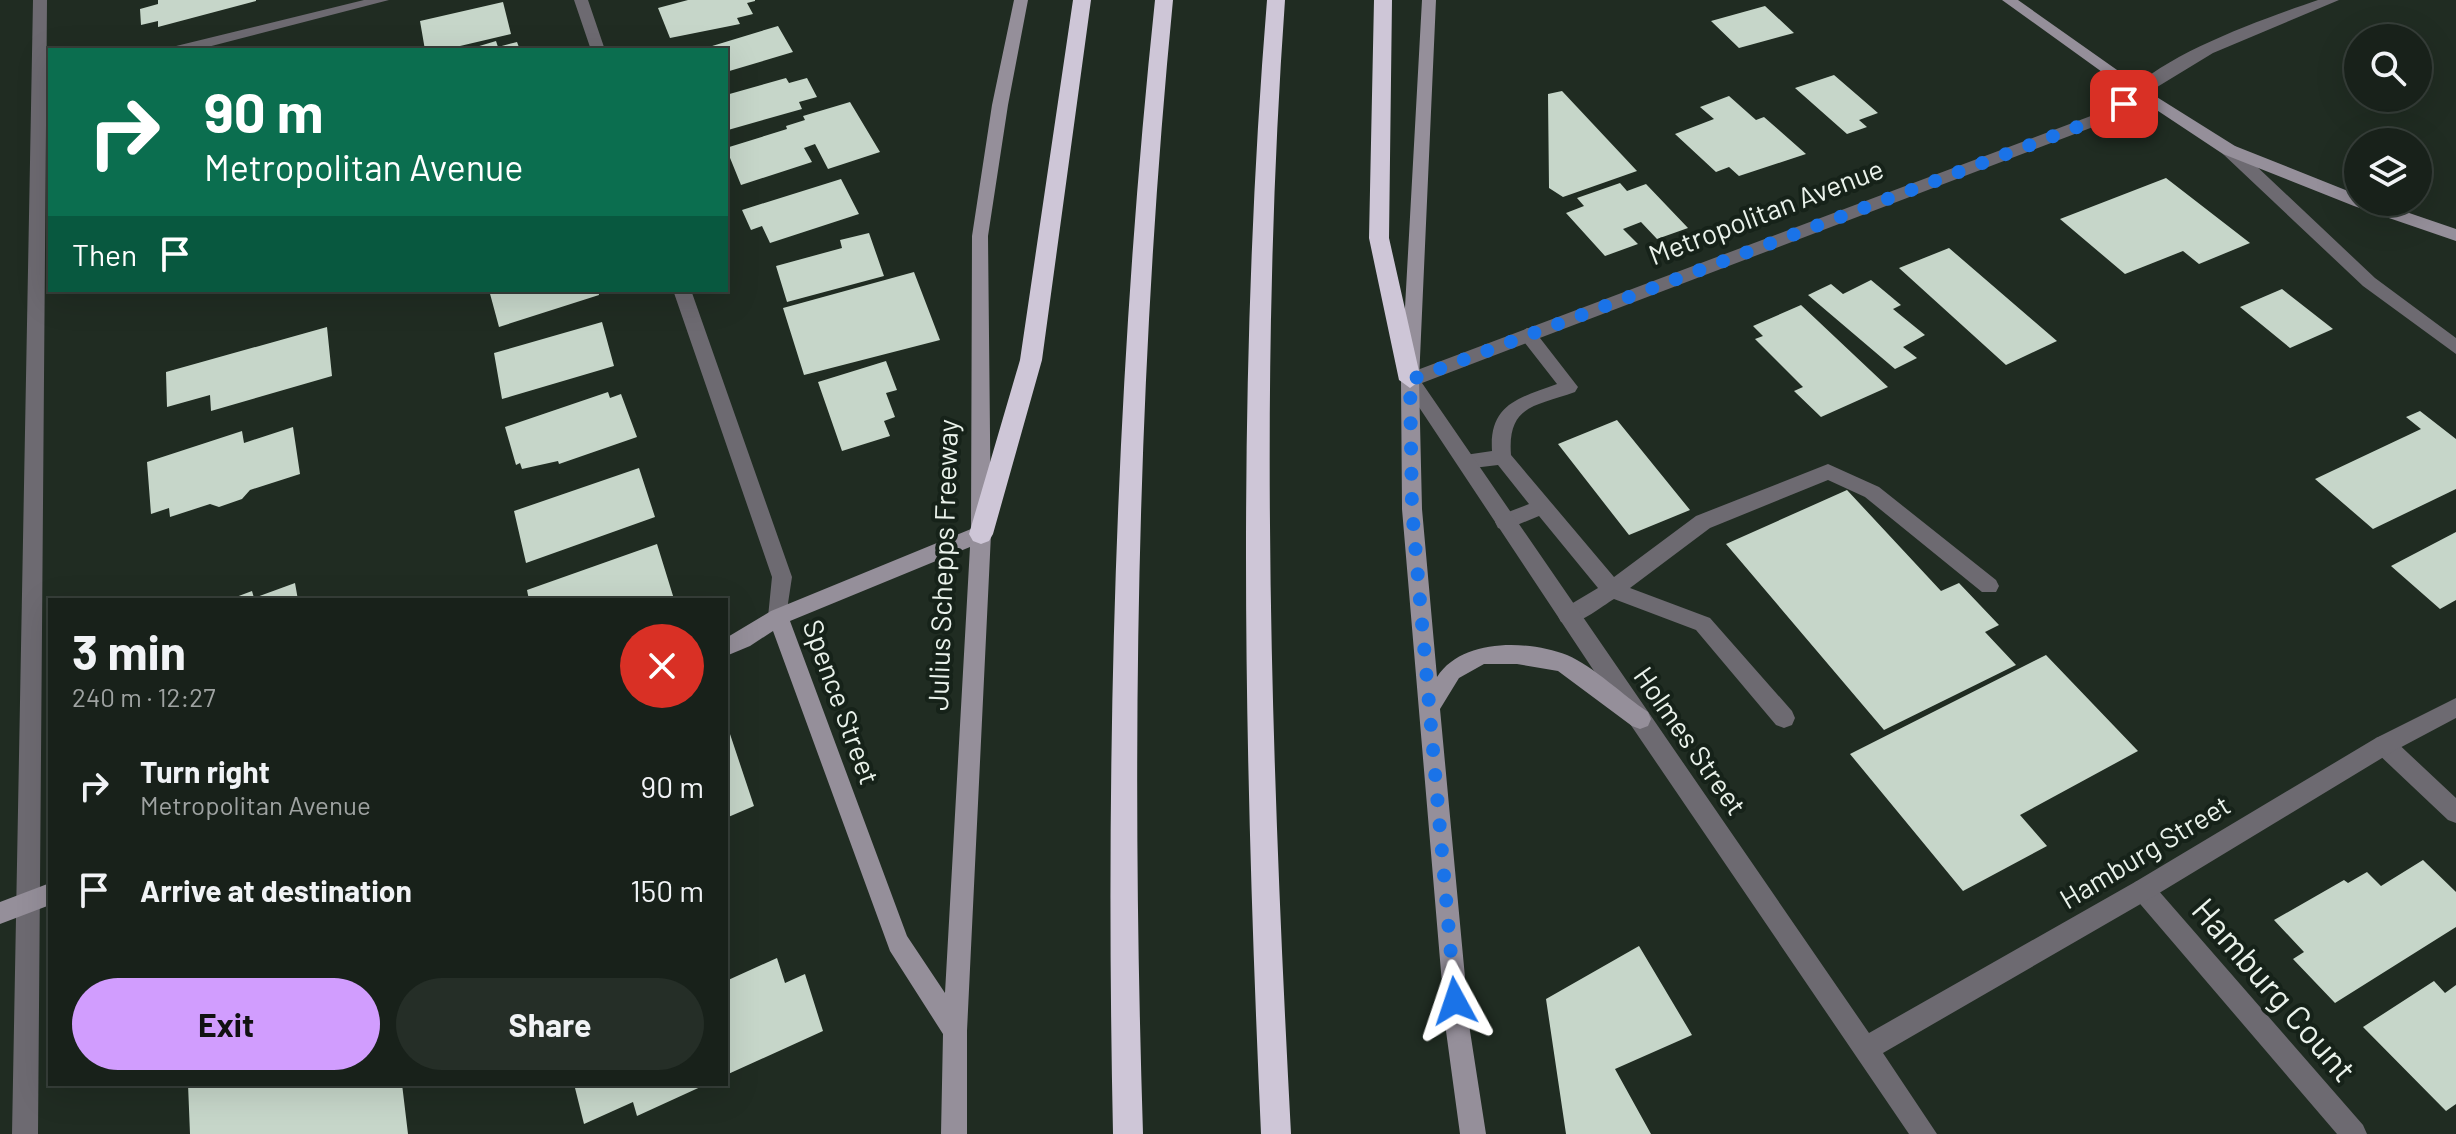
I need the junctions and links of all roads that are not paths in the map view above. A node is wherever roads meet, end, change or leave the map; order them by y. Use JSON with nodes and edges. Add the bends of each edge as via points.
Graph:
{"nodes":[{"id":1,"x":40,"y":0,"type":"edge"},
{"id":2,"x":382,"y":0,"type":"edge"},
{"id":3,"x":581,"y":0,"type":"edge"},
{"id":4,"x":1021,"y":0,"type":"edge"},
{"id":5,"x":1082,"y":0,"type":"edge"},
{"id":6,"x":1164,"y":0,"type":"edge"},
{"id":7,"x":1276,"y":0,"type":"edge"},
{"id":8,"x":1383,"y":0,"type":"edge"},
{"id":9,"x":1429,"y":0,"type":"edge"},
{"id":10,"x":2009,"y":0,"type":"edge"},
{"id":11,"x":2332,"y":0,"type":"edge"},
{"id":12,"x":185,"y":48,"type":"edge"},
{"id":13,"x":597,"y":48,"type":"edge"},
{"id":14,"x":44,"y":82,"type":"edge"},
{"id":15,"x":2139,"y":92,"type":"junction"},
{"id":16,"x":2229,"y":150,"type":"junction"},
{"id":17,"x":2344,"y":196,"type":"edge"},
{"id":18,"x":2400,"y":216,"type":"edge"},
{"id":19,"x":2456,"y":235,"type":"edge"},
{"id":20,"x":683,"y":292,"type":"edge"},
{"id":21,"x":1527,"y":334,"type":"junction"},
{"id":22,"x":2456,"y":347,"type":"edge"},
{"id":23,"x":1410,"y":380,"type":"junction"},
{"id":24,"x":1502,"y":457,"type":"junction"},
{"id":25,"x":1465,"y":462,"type":"junction"},
{"id":26,"x":1541,"y":507,"type":"junction"},
{"id":27,"x":1505,"y":522,"type":"junction"},
{"id":28,"x":981,"y":534,"type":"junction"},
{"id":29,"x":1989,"y":586,"type":"dead end"},
{"id":30,"x":1612,"y":590,"type":"junction"},
{"id":31,"x":1568,"y":616,"type":"junction"},
{"id":32,"x":778,"y":617,"type":"junction"},
{"id":33,"x":728,"y":646,"type":"edge"},
{"id":34,"x":1430,"y":707,"type":"junction"},
{"id":35,"x":2456,"y":707,"type":"edge"},
{"id":36,"x":1784,"y":718,"type":"dead end"},
{"id":37,"x":1640,"y":719,"type":"junction"},
{"id":38,"x":2384,"y":745,"type":"junction"},
{"id":39,"x":2456,"y":813,"type":"edge"},
{"id":40,"x":2143,"y":890,"type":"junction"},
{"id":41,"x":40,"y":898,"type":"edge"},
{"id":42,"x":0,"y":913,"type":"edge"},
{"id":43,"x":955,"y":1031,"type":"junction"},
{"id":44,"x":1864,"y":1050,"type":"junction"},
{"id":45,"x":25,"y":1134,"type":"edge"},
{"id":46,"x":954,"y":1134,"type":"edge"},
{"id":47,"x":1128,"y":1134,"type":"edge"},
{"id":48,"x":1276,"y":1134,"type":"edge"},
{"id":49,"x":1473,"y":1134,"type":"edge"},
{"id":50,"x":1924,"y":1134,"type":"edge"},
{"id":51,"x":2354,"y":1134,"type":"edge"}],
"edges":[{"from":1,"to":14,"type":"street"},
{"from":2,"to":12,"type":"street"},
{"from":3,"to":13,"type":"street"},
{"from":4,"to":28,"type":"main road","name":"Julius Schepps Freeway","via":[[980,236]]},
{"from":5,"to":28,"type":"highway","via":[[1031,360]]},
{"from":6,"to":47,"type":"highway","via":[[1136,302],[1126,540]]},
{"from":7,"to":48,"type":"highway","via":[[1261,221],[1255,461],[1261,784]]},
{"from":8,"to":23,"type":"highway","via":[[1379,238]]},
{"from":9,"to":23,"type":"main road"},
{"from":10,"to":15,"type":"main road"},
{"from":11,"to":15,"type":"street","name":"Metropolitan Avenue","via":[[2245,31],[2170,68]]},
{"from":14,"to":41,"type":"street"},
{"from":15,"to":16,"type":"main road"},
{"from":15,"to":21,"type":"street","name":"Metropolitan Avenue","via":[[2109,115]]},
{"from":16,"to":17,"type":"main road"},
{"from":16,"to":22,"type":"street","via":[[2369,282]]},
{"from":18,"to":19,"type":"main road"},
{"from":20,"to":32,"type":"street","name":"Spence Street","via":[[782,577]]},
{"from":21,"to":23,"type":"street","name":"Metropolitan Avenue"},
{"from":21,"to":24,"type":"street","via":[[1569,387],[1517,406],[1500,430]]},
{"from":23,"to":25,"type":"street","name":"Holmes Street"},
{"from":23,"to":34,"type":"main road","via":[[1412,509]]},
{"from":24,"to":25,"type":"street"},
{"from":24,"to":26,"type":"street"},
{"from":25,"to":27,"type":"street","name":"Holmes Street"},
{"from":26,"to":27,"type":"street"},
{"from":26,"to":30,"type":"street"},
{"from":27,"to":31,"type":"street","name":"Holmes Street"},
{"from":28,"to":32,"type":"main road"},
{"from":28,"to":43,"type":"main road","name":"Julius Schepps Freeway"},
{"from":29,"to":30,"type":"street","via":[[1872,492],[1828,472],[1703,522]]},
{"from":30,"to":31,"type":"street"},
{"from":30,"to":36,"type":"street","via":[[1703,624]]},
{"from":31,"to":37,"type":"street","name":"Holmes Street"},
{"from":32,"to":33,"type":"main road"},
{"from":32,"to":43,"type":"main road","name":"Spence Street","via":[[898,943]]},
{"from":34,"to":37,"type":"main road","via":[[1452,672],[1481,655],[1517,655],[1563,663]]},
{"from":34,"to":49,"type":"main road","via":[[1458,1031]]},
{"from":35,"to":38,"type":"street","name":"Hamburg Street"},
{"from":37,"to":44,"type":"street","name":"Holmes Street"},
{"from":38,"to":39,"type":"street"},
{"from":38,"to":40,"type":"street","name":"Hamburg Street"},
{"from":40,"to":44,"type":"street","name":"Hamburg Street"},
{"from":40,"to":51,"type":"street","name":"Hamburg Count"},
{"from":41,"to":42,"type":"main road"},
{"from":41,"to":45,"type":"street"},
{"from":43,"to":46,"type":"main road","name":"Julius Schepps Freeway"},
{"from":44,"to":50,"type":"street","name":"Holmes Street"}]}
